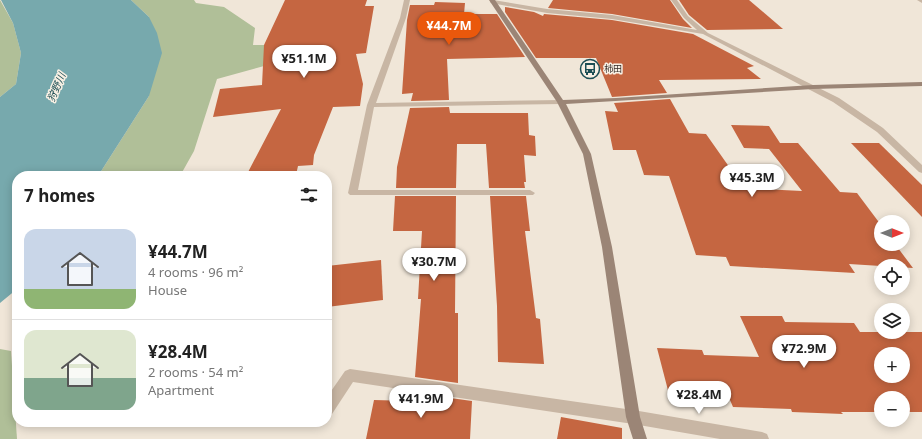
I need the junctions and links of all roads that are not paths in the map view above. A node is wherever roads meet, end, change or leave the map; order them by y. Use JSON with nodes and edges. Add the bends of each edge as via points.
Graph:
{"nodes":[{"id":1,"x":407,"y":0,"type":"edge"},
{"id":2,"x":674,"y":0,"type":"edge"},
{"id":3,"x":493,"y":1,"type":"edge"},
{"id":4,"x":706,"y":34,"type":"junction"},
{"id":5,"x":922,"y":84,"type":"edge"},
{"id":6,"x":813,"y":87,"type":"junction"},
{"id":7,"x":561,"y":102,"type":"junction"},
{"id":8,"x":371,"y":105,"type":"junction"},
{"id":9,"x":922,"y":170,"type":"edge"},
{"id":10,"x":530,"y":193,"type":"dead end"},
{"id":11,"x":332,"y":402,"type":"edge"},
{"id":12,"x":633,"y":417,"type":"junction"},
{"id":13,"x":640,"y":439,"type":"edge"},
{"id":14,"x":762,"y":439,"type":"edge"}],
"edges":[{"from":1,"to":8,"type":"street","via":[[403,18]]},
{"from":2,"to":4,"type":"street","via":[[686,17]]},
{"from":3,"to":4,"type":"street","via":[[547,11],[612,16]]},
{"from":3,"to":7,"type":"street"},
{"from":4,"to":6,"type":"street"},
{"from":5,"to":6,"type":"street"},
{"from":6,"to":7,"type":"street"},
{"from":6,"to":9,"type":"street","via":[[880,130]]},
{"from":7,"to":8,"type":"street"},
{"from":7,"to":12,"type":"street","via":[[587,154],[607,247]]},
{"from":8,"to":10,"type":"street","via":[[353,193]]},
{"from":11,"to":12,"type":"street","via":[[350,375]]},
{"from":12,"to":13,"type":"street"},
{"from":12,"to":14,"type":"street"}]}
